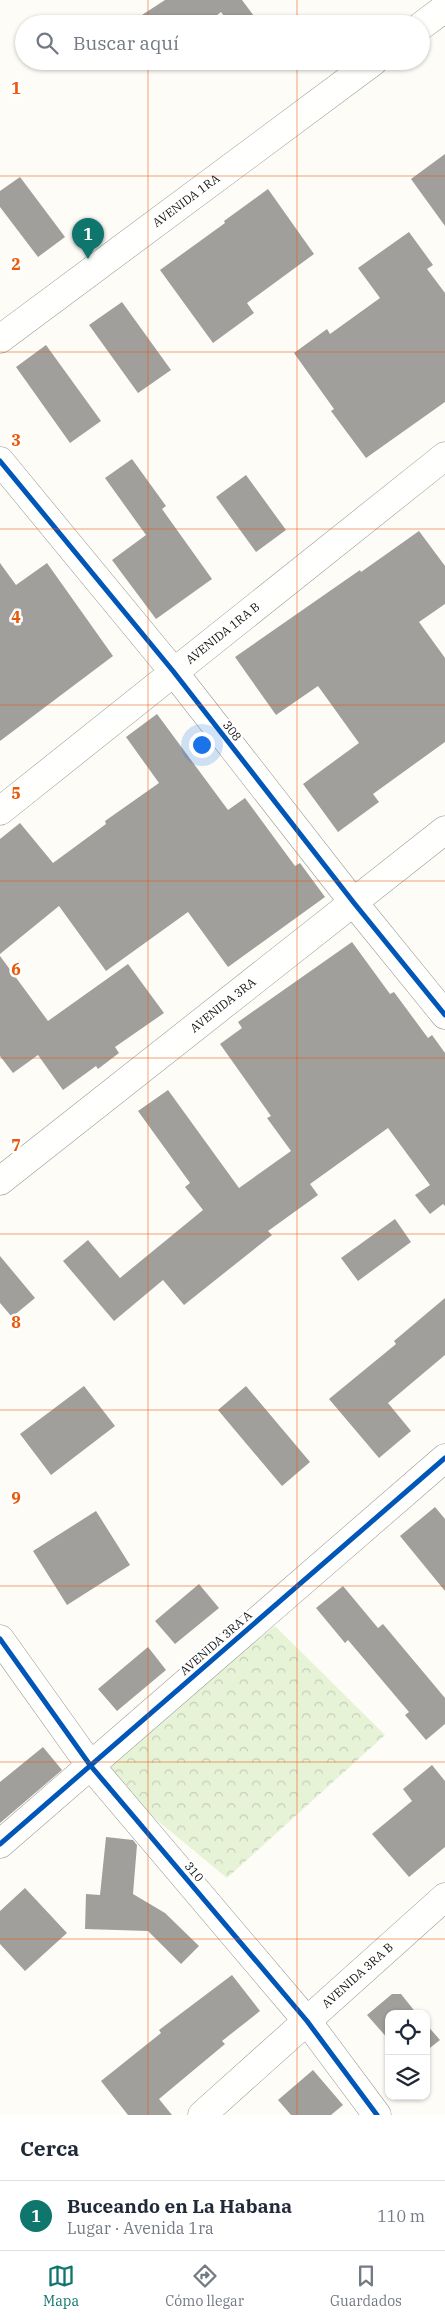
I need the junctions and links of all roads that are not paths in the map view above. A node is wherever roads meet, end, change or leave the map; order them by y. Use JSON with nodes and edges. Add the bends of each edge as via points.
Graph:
{"nodes":[{"id":1,"x":445,"y":8,"type":"edge"},
{"id":2,"x":430,"y":19,"type":"edge"},
{"id":3,"x":362,"y":70,"type":"edge"},
{"id":4,"x":0,"y":339,"type":"edge"},
{"id":5,"x":445,"y":456,"type":"edge"},
{"id":6,"x":0,"y":462,"type":"edge"},
{"id":7,"x":173,"y":671,"type":"junction"},
{"id":8,"x":0,"y":811,"type":"edge"},
{"id":9,"x":445,"y":830,"type":"edge"},
{"id":10,"x":354,"y":903,"type":"junction"},
{"id":11,"x":445,"y":1015,"type":"edge"},
{"id":12,"x":0,"y":1181,"type":"edge"},
{"id":13,"x":445,"y":1458,"type":"edge"},
{"id":14,"x":0,"y":1639,"type":"edge"},
{"id":15,"x":90,"y":1765,"type":"junction"},
{"id":16,"x":0,"y":1844,"type":"edge"},
{"id":17,"x":445,"y":1897,"type":"edge"},
{"id":18,"x":307,"y":2021,"type":"junction"},
{"id":19,"x":202,"y":2115,"type":"edge"},
{"id":20,"x":377,"y":2115,"type":"edge"}],
"edges":[{"from":1,"to":2,"type":"street"},
{"from":3,"to":4,"type":"street","name":"AVENIDA 1RA"},
{"from":5,"to":7,"type":"street","name":"AVENIDA 1RA B"},
{"from":6,"to":7,"type":"street","name":"308"},
{"from":7,"to":8,"type":"street","name":"AVENIDA 1RA B"},
{"from":7,"to":10,"type":"street","name":"308"},
{"from":9,"to":10,"type":"street","name":"AVENIDA 3RA"},
{"from":10,"to":11,"type":"street","name":"308"},
{"from":10,"to":12,"type":"street","name":"AVENIDA 3RA"},
{"from":13,"to":15,"type":"street","name":"AVENIDA 3RA A"},
{"from":14,"to":15,"type":"street","name":"310"},
{"from":15,"to":16,"type":"street","name":"AVENIDA 3RA A"},
{"from":15,"to":18,"type":"street","name":"310"},
{"from":17,"to":18,"type":"street","name":"AVENIDA 3RA B"},
{"from":18,"to":19,"type":"street","name":"AVENIDA 3RA B"},
{"from":18,"to":20,"type":"street","name":"310"}]}
